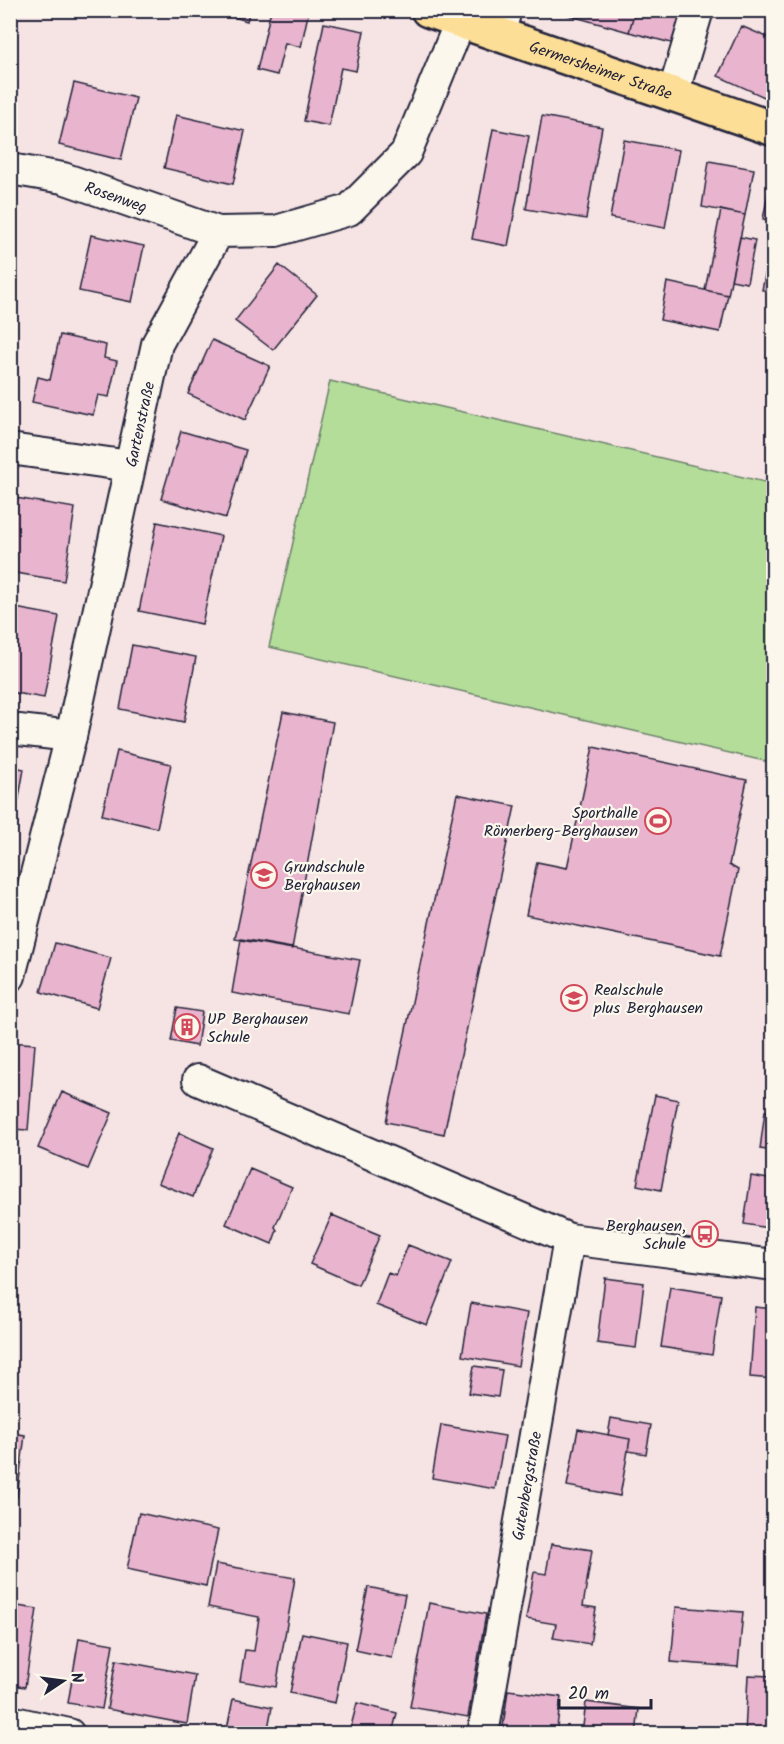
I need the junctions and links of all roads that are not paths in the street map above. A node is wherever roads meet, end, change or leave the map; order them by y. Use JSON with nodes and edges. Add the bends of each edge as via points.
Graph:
{"nodes":[{"id":1,"x":428,"y":10,"type":"edge"},
{"id":2,"x":698,"y":10,"type":"edge"},
{"id":3,"x":460,"y":22,"type":"junction"},
{"id":4,"x":502,"y":23,"type":"edge"},
{"id":5,"x":673,"y":94,"type":"junction"},
{"id":6,"x":774,"y":129,"type":"edge"},
{"id":7,"x":10,"y":169,"type":"edge"},
{"id":8,"x":218,"y":232,"type":"junction"},
{"id":9,"x":10,"y":449,"type":"edge"},
{"id":10,"x":130,"y":466,"type":"junction"},
{"id":11,"x":10,"y":729,"type":"edge"},
{"id":12,"x":71,"y":736,"type":"junction"},
{"id":13,"x":10,"y":976,"type":"edge"},
{"id":14,"x":198,"y":1080,"type":"dead end"},
{"id":15,"x":569,"y":1239,"type":"junction"},
{"id":16,"x":774,"y":1265,"type":"edge"},
{"id":17,"x":10,"y":1721,"type":"edge"},
{"id":18,"x":69,"y":1734,"type":"edge"},
{"id":19,"x":483,"y":1734,"type":"edge"}],
"edges":[{"from":1,"to":3,"type":"main road","name":"Germersheimer Straße"},
{"from":2,"to":5,"type":"street"},
{"from":3,"to":4,"type":"main road","name":"Germersheimer Straße"},
{"from":3,"to":8,"type":"street","via":[[406,153],[349,210],[276,231]]},
{"from":4,"to":5,"type":"main road","name":"Germersheimer Straße"},
{"from":5,"to":6,"type":"main road","name":"Germersheimer Straße"},
{"from":7,"to":8,"type":"street","name":"Rosenweg","via":[[63,178]]},
{"from":8,"to":10,"type":"street","name":"Gartenstraße","via":[[157,344]]},
{"from":9,"to":10,"type":"street"},
{"from":10,"to":12,"type":"street","name":"Gartenstraße"},
{"from":11,"to":12,"type":"street"},
{"from":12,"to":13,"type":"street","name":"Gartenstraße"},
{"from":14,"to":15,"type":"street"},
{"from":15,"to":16,"type":"street"},
{"from":15,"to":19,"type":"street","name":"Gutenbergstraße"},
{"from":17,"to":18,"type":"street"}]}
